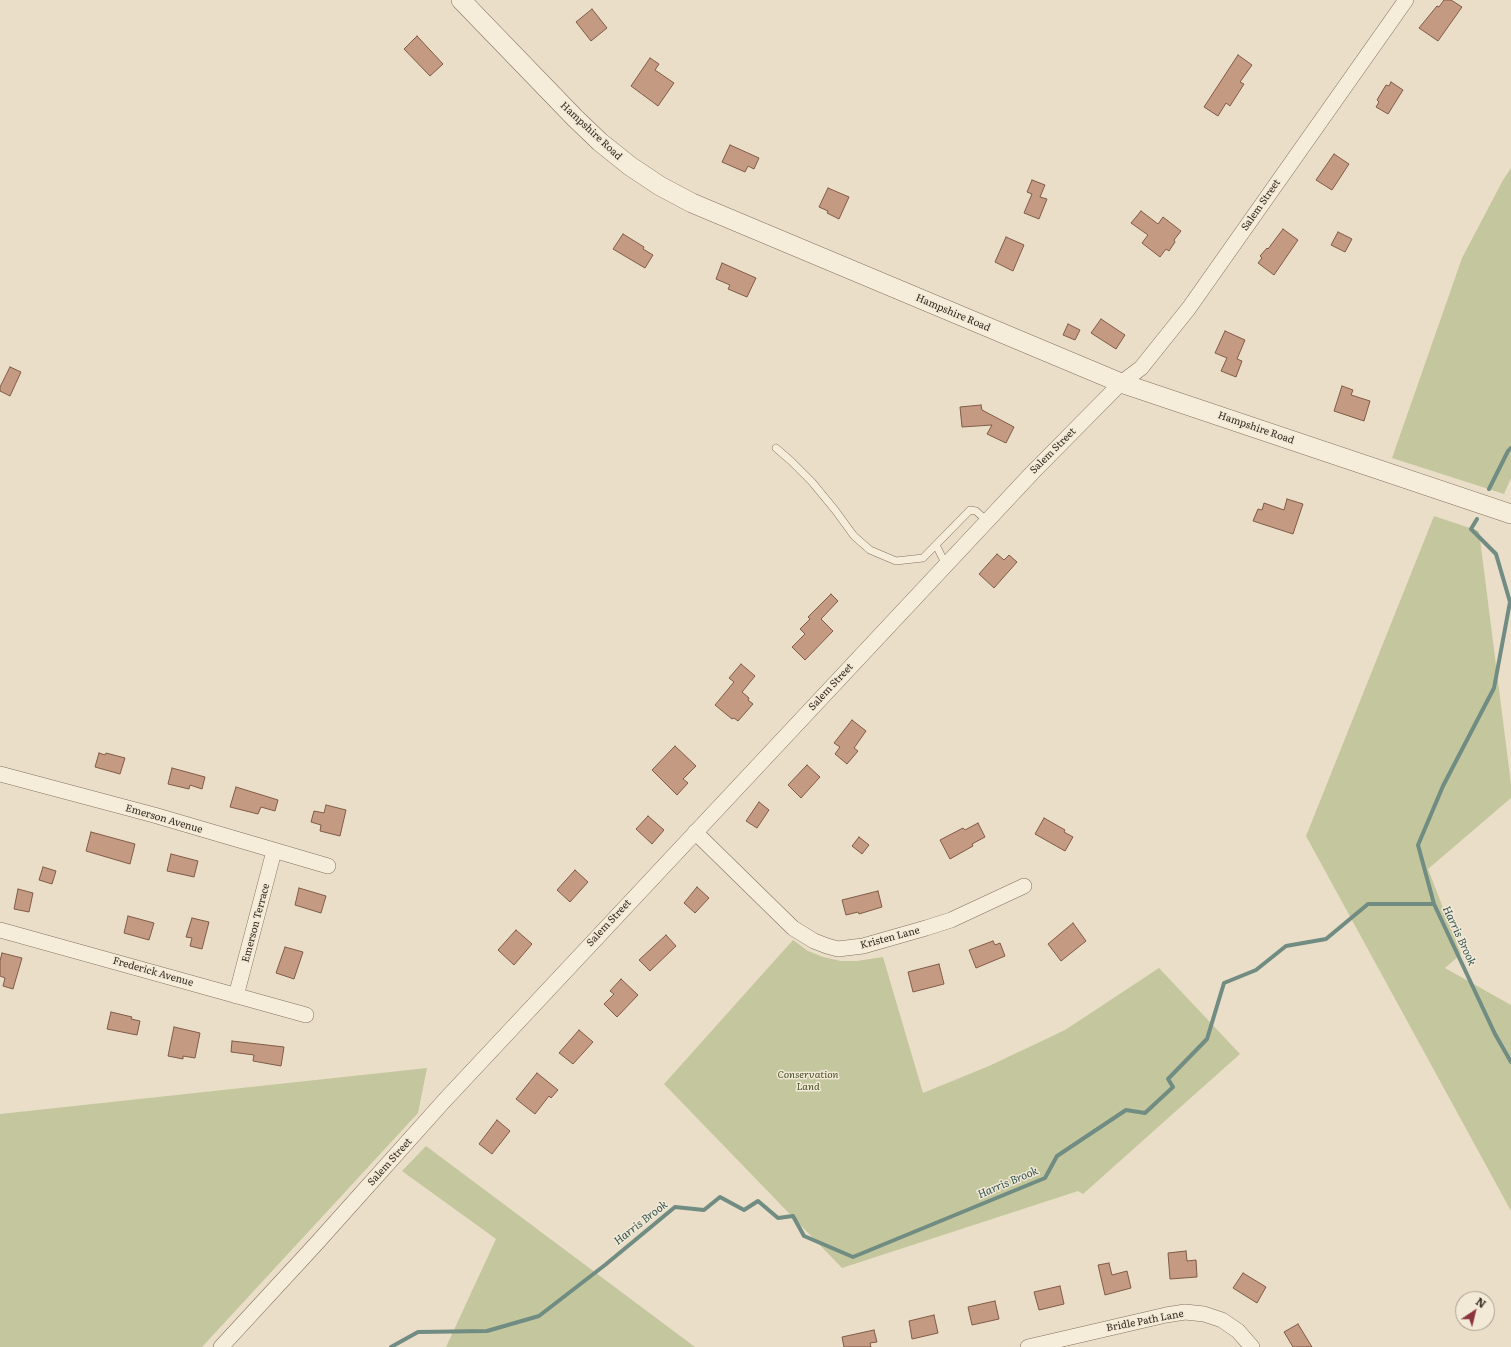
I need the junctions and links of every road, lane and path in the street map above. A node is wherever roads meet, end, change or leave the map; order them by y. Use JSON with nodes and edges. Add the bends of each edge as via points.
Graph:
{"nodes":[{"id":1,"x":461,"y":0,"type":"edge"},
{"id":2,"x":1406,"y":0,"type":"edge"},
{"id":3,"x":1121,"y":383,"type":"junction"},
{"id":4,"x":776,"y":448,"type":"dead end"},
{"id":5,"x":1511,"y":514,"type":"edge"},
{"id":6,"x":987,"y":521,"type":"junction"},
{"id":7,"x":936,"y":545,"type":"junction"},
{"id":8,"x":946,"y":565,"type":"junction"},
{"id":9,"x":0,"y":774,"type":"edge"},
{"id":10,"x":695,"y":832,"type":"junction"},
{"id":11,"x":276,"y":850,"type":"junction"},
{"id":12,"x":328,"y":866,"type":"dead end"},
{"id":13,"x":1024,"y":886,"type":"dead end"},
{"id":14,"x":0,"y":930,"type":"edge"},
{"id":15,"x":236,"y":996,"type":"junction"},
{"id":16,"x":306,"y":1015,"type":"dead end"},
{"id":17,"x":221,"y":1347,"type":"edge"},
{"id":18,"x":1028,"y":1347,"type":"edge"},
{"id":19,"x":1252,"y":1347,"type":"edge"}],
"edges":[{"from":1,"to":3,"type":"street","name":"Hampshire Road","via":[[600,142],[660,186],[692,203]]},
{"from":2,"to":3,"type":"street","name":"Salem Street","via":[[1189,308],[1141,368]]},
{"from":3,"to":5,"type":"street","name":"Hampshire Road"},
{"from":3,"to":6,"type":"street","name":"Salem Street"},
{"from":4,"to":7,"type":"lane","via":[[812,482],[854,536],[870,550],[896,561],[923,558]]},
{"from":6,"to":7,"type":"lane","via":[[976,511],[970,510]]},
{"from":6,"to":8,"type":"street","name":"Salem Street"},
{"from":7,"to":8,"type":"lane"},
{"from":8,"to":10,"type":"street","name":"Salem Street"},
{"from":9,"to":11,"type":"street","name":"Emerson Avenue"},
{"from":10,"to":13,"type":"street","name":"Kristen Lane","via":[[793,928],[814,941],[838,948],[863,946],[939,924]]},
{"from":10,"to":17,"type":"street","name":"Salem Street","via":[[449,1095]]},
{"from":11,"to":12,"type":"street","name":"Emerson Avenue"},
{"from":11,"to":15,"type":"street","name":"Emerson Terrace"},
{"from":14,"to":15,"type":"street","name":"Frederick Avenue"},
{"from":15,"to":16,"type":"street","name":"Frederick Avenue"},
{"from":18,"to":19,"type":"street","name":"Bridle Path Lane","via":[[1185,1312],[1204,1314],[1222,1320],[1238,1331]]}]}
